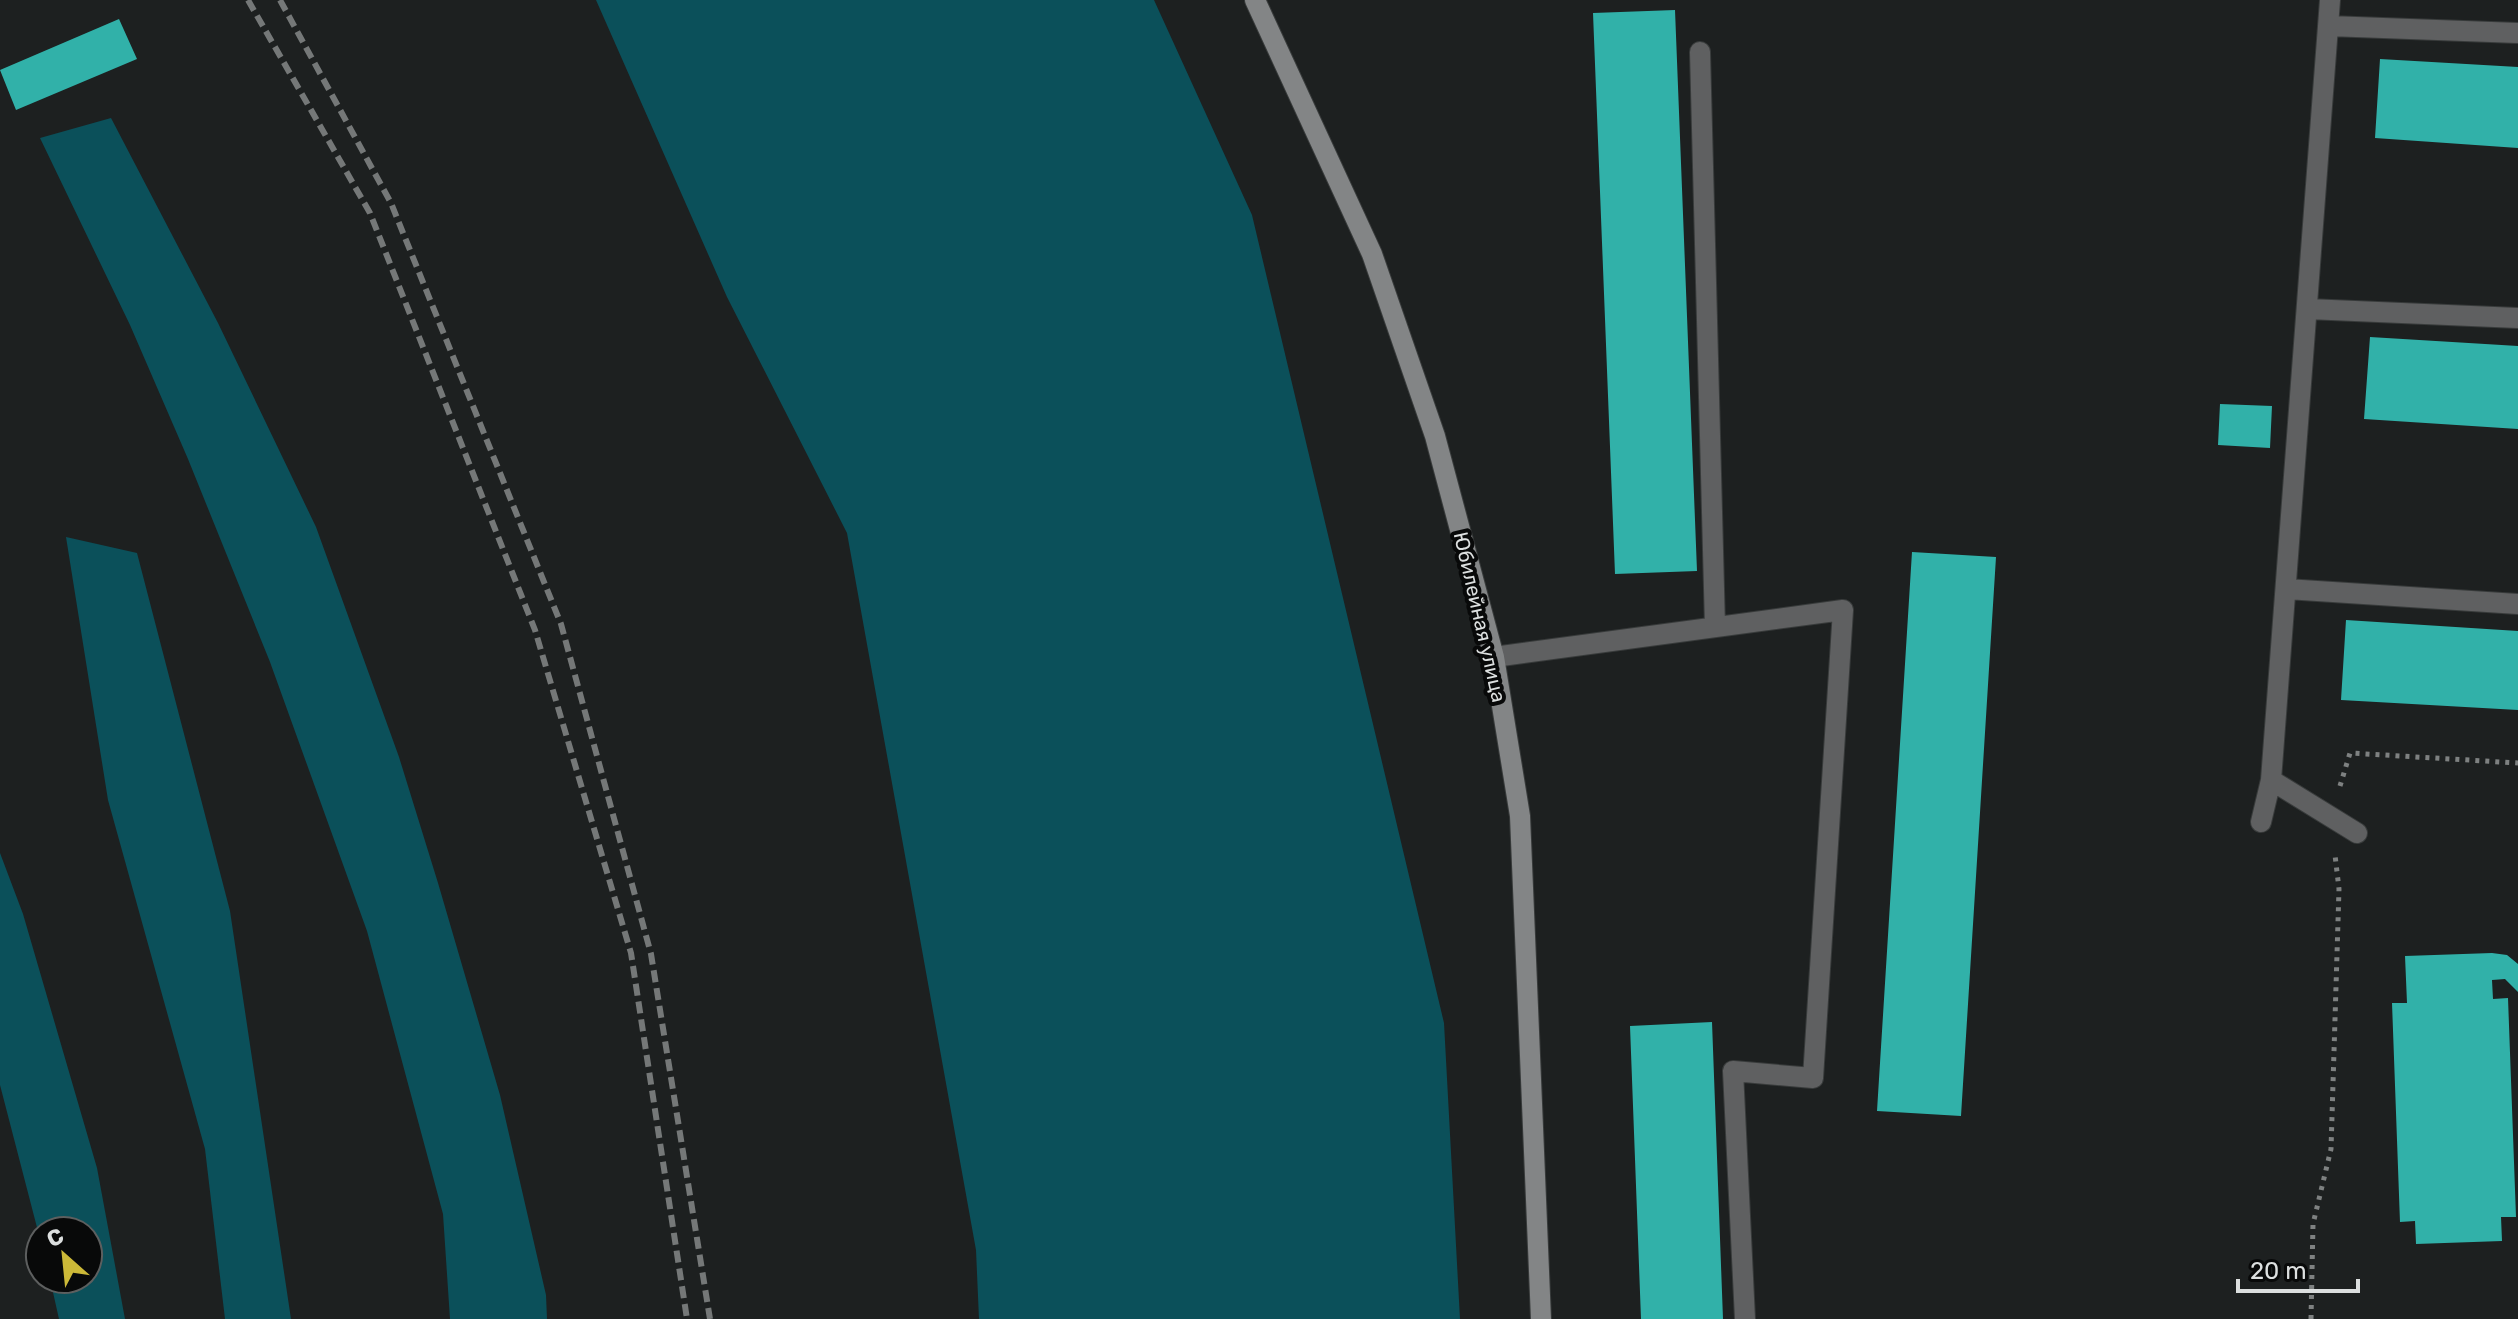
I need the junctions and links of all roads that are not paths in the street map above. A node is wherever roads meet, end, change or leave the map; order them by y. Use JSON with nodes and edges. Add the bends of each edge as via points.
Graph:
{"nodes":[{"id":1,"x":1255,"y":0,"type":"edge"},
{"id":2,"x":2330,"y":0,"type":"edge"},
{"id":3,"x":2329,"y":26,"type":"junction"},
{"id":4,"x":2518,"y":33,"type":"edge"},
{"id":5,"x":1700,"y":52,"type":"dead end"},
{"id":6,"x":2308,"y":309,"type":"junction"},
{"id":7,"x":2518,"y":318,"type":"edge"},
{"id":8,"x":2286,"y":589,"type":"junction"},
{"id":9,"x":2518,"y":604,"type":"edge"},
{"id":10,"x":1715,"y":627,"type":"junction"},
{"id":11,"x":1494,"y":657,"type":"junction"},
{"id":12,"x":2271,"y":780,"type":"junction"},
{"id":13,"x":2261,"y":822,"type":"dead end"},
{"id":14,"x":2357,"y":833,"type":"dead end"},
{"id":15,"x":1541,"y":1319,"type":"edge"},
{"id":16,"x":1745,"y":1319,"type":"edge"}],
"edges":[{"from":1,"to":11,"type":"street","name":"Юбилейная улица","via":[[1372,254],[1435,436]]},
{"from":2,"to":3,"type":"lane"},
{"from":3,"to":4,"type":"lane"},
{"from":3,"to":6,"type":"lane"},
{"from":5,"to":10,"type":"lane"},
{"from":6,"to":7,"type":"lane"},
{"from":6,"to":8,"type":"lane"},
{"from":8,"to":9,"type":"lane"},
{"from":8,"to":12,"type":"lane"},
{"from":10,"to":11,"type":"lane"},
{"from":10,"to":16,"type":"lane","via":[[1843,610],[1813,1078],[1733,1071]]},
{"from":11,"to":15,"type":"street","name":"Юбилейная улица","via":[[1520,816]]},
{"from":12,"to":13,"type":"lane"},
{"from":12,"to":14,"type":"lane"}]}
